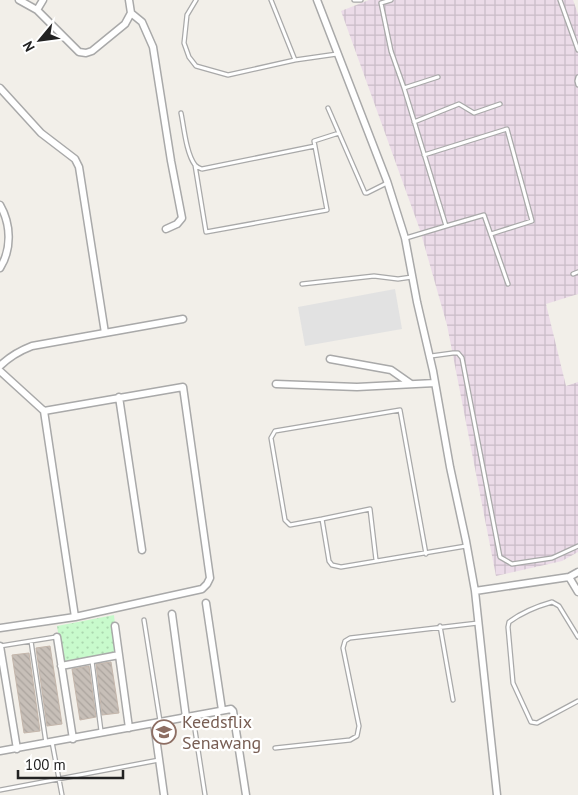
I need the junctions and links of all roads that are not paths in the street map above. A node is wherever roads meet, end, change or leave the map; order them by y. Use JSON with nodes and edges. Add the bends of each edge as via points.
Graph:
{"nodes":[{"id":1,"x":19,"y":0,"type":"edge"},
{"id":2,"x":43,"y":0,"type":"edge"},
{"id":3,"x":129,"y":0,"type":"edge"},
{"id":4,"x":196,"y":0,"type":"edge"},
{"id":5,"x":271,"y":0,"type":"edge"},
{"id":6,"x":317,"y":0,"type":"edge"},
{"id":7,"x":354,"y":0,"type":"edge"},
{"id":8,"x":361,"y":0,"type":"edge"},
{"id":9,"x":391,"y":0,"type":"edge"},
{"id":10,"x":560,"y":0,"type":"edge"},
{"id":11,"x":37,"y":10,"type":"junction"},
{"id":12,"x":131,"y":12,"type":"junction"},
{"id":13,"x":578,"y":50,"type":"edge"},
{"id":14,"x":338,"y":54,"type":"junction"},
{"id":15,"x":295,"y":60,"type":"junction"},
{"id":16,"x":438,"y":77,"type":"dead end"},
{"id":17,"x":578,"y":77,"type":"edge"},
{"id":18,"x":578,"y":85,"type":"edge"},
{"id":19,"x":0,"y":88,"type":"edge"},
{"id":20,"x":404,"y":88,"type":"junction"},
{"id":21,"x":500,"y":104,"type":"dead end"},
{"id":22,"x":328,"y":108,"type":"dead end"},
{"id":23,"x":181,"y":113,"type":"dead end"},
{"id":24,"x":414,"y":122,"type":"junction"},
{"id":25,"x":339,"y":133,"type":"junction"},
{"id":26,"x":315,"y":146,"type":"junction"},
{"id":27,"x":424,"y":155,"type":"junction"},
{"id":28,"x":195,"y":165,"type":"junction"},
{"id":29,"x":387,"y":184,"type":"junction"},
{"id":30,"x":0,"y":205,"type":"edge"},
{"id":31,"x":446,"y":226,"type":"junction"},
{"id":32,"x":166,"y":229,"type":"dead end"},
{"id":33,"x":491,"y":234,"type":"junction"},
{"id":34,"x":405,"y":238,"type":"junction"},
{"id":35,"x":0,"y":268,"type":"edge"},
{"id":36,"x":578,"y":272,"type":"edge"},
{"id":37,"x":573,"y":274,"type":"dead end"},
{"id":38,"x":412,"y":277,"type":"junction"},
{"id":39,"x":302,"y":284,"type":"dead end"},
{"id":40,"x":508,"y":284,"type":"dead end"},
{"id":41,"x":183,"y":319,"type":"dead end"},
{"id":42,"x":105,"y":333,"type":"junction"},
{"id":43,"x":430,"y":356,"type":"junction"},
{"id":44,"x":330,"y":359,"type":"dead end"},
{"id":45,"x":0,"y":366,"type":"edge"},
{"id":46,"x":0,"y":370,"type":"edge"},
{"id":47,"x":435,"y":383,"type":"junction"},
{"id":48,"x":276,"y":384,"type":"dead end"},
{"id":49,"x":411,"y":384,"type":"junction"},
{"id":50,"x":120,"y":397,"type":"junction"},
{"id":51,"x":44,"y":411,"type":"junction"},
{"id":52,"x":322,"y":519,"type":"junction"},
{"id":53,"x":467,"y":546,"type":"junction"},
{"id":54,"x":578,"y":546,"type":"edge"},
{"id":55,"x":142,"y":550,"type":"dead end"},
{"id":56,"x":426,"y":554,"type":"junction"},
{"id":57,"x":376,"y":560,"type":"junction"},
{"id":58,"x":578,"y":572,"type":"edge"},
{"id":59,"x":569,"y":576,"type":"junction"},
{"id":60,"x":475,"y":592,"type":"junction"},
{"id":61,"x":578,"y":592,"type":"edge"},
{"id":62,"x":206,"y":603,"type":"dead end"},
{"id":63,"x":172,"y":614,"type":"dead end"},
{"id":64,"x":75,"y":617,"type":"junction"},
{"id":65,"x":144,"y":620,"type":"dead end"},
{"id":66,"x":479,"y":622,"type":"junction"},
{"id":67,"x":0,"y":626,"type":"edge"},
{"id":68,"x":115,"y":626,"type":"dead end"},
{"id":69,"x":440,"y":626,"type":"junction"},
{"id":70,"x":57,"y":637,"type":"joint"},
{"id":71,"x":578,"y":638,"type":"edge"},
{"id":72,"x":30,"y":641,"type":"junction"},
{"id":73,"x":0,"y":646,"type":"edge"},
{"id":74,"x":119,"y":655,"type":"junction"},
{"id":75,"x":92,"y":660,"type":"junction"},
{"id":76,"x":61,"y":666,"type":"junction"},
{"id":77,"x":453,"y":700,"type":"dead end"},
{"id":78,"x":578,"y":701,"type":"edge"},
{"id":79,"x":222,"y":710,"type":"junction"},
{"id":80,"x":190,"y":716,"type":"junction"},
{"id":81,"x":157,"y":723,"type":"junction"},
{"id":82,"x":129,"y":728,"type":"junction"},
{"id":83,"x":102,"y":733,"type":"junction"},
{"id":84,"x":73,"y":738,"type":"junction"},
{"id":85,"x":49,"y":743,"type":"junction"},
{"id":86,"x":275,"y":748,"type":"dead end"},
{"id":87,"x":16,"y":749,"type":"junction"},
{"id":88,"x":0,"y":751,"type":"edge"},
{"id":89,"x":159,"y":760,"type":"junction"},
{"id":90,"x":59,"y":779,"type":"junction"},
{"id":91,"x":0,"y":790,"type":"edge"},
{"id":92,"x":62,"y":795,"type":"edge"},
{"id":93,"x":164,"y":795,"type":"edge"},
{"id":94,"x":205,"y":795,"type":"edge"},
{"id":95,"x":246,"y":795,"type":"edge"},
{"id":96,"x":496,"y":795,"type":"edge"}],
"edges":[{"from":1,"to":11,"type":"street"},
{"from":2,"to":11,"type":"street"},
{"from":3,"to":12,"type":"street"},
{"from":4,"to":15,"type":"lane","via":[[187,15],[184,44],[196,66],[228,74]]},
{"from":5,"to":15,"type":"lane"},
{"from":6,"to":14,"type":"street"},
{"from":7,"to":8,"type":"lane"},
{"from":9,"to":20,"type":"lane","via":[[381,4],[391,51]]},
{"from":10,"to":13,"type":"lane"},
{"from":11,"to":12,"type":"street","via":[[79,52],[86,53],[125,24]]},
{"from":12,"to":32,"type":"street","via":[[142,22],[153,47],[182,218]]},
{"from":14,"to":15,"type":"lane"},
{"from":14,"to":29,"type":"street"},
{"from":16,"to":20,"type":"lane"},
{"from":17,"to":18,"type":"lane"},
{"from":19,"to":42,"type":"street","via":[[41,133],[75,159],[79,167]]},
{"from":20,"to":24,"type":"lane"},
{"from":21,"to":24,"type":"lane","via":[[474,113],[459,104]]},
{"from":22,"to":25,"type":"lane"},
{"from":23,"to":28,"type":"lane"},
{"from":24,"to":27,"type":"lane"},
{"from":25,"to":26,"type":"lane","via":[[314,141]]},
{"from":25,"to":29,"type":"lane","via":[[365,193]]},
{"from":26,"to":28,"type":"lane","via":[[202,169]]},
{"from":26,"to":28,"type":"lane","via":[[327,210],[206,232]]},
{"from":27,"to":31,"type":"lane"},
{"from":27,"to":33,"type":"lane","via":[[507,129],[532,221]]},
{"from":29,"to":34,"type":"street"},
{"from":30,"to":35,"type":"street","via":[[8,227],[9,244]]},
{"from":31,"to":33,"type":"lane","via":[[484,215]]},
{"from":31,"to":34,"type":"lane"},
{"from":33,"to":40,"type":"lane"},
{"from":34,"to":38,"type":"street"},
{"from":36,"to":37,"type":"lane"},
{"from":38,"to":39,"type":"lane","via":[[374,276]]},
{"from":38,"to":43,"type":"street"},
{"from":41,"to":42,"type":"street"},
{"from":42,"to":45,"type":"street","via":[[32,346],[18,351]]},
{"from":43,"to":47,"type":"street"},
{"from":43,"to":54,"type":"lane","via":[[453,353],[462,358],[500,557],[512,564],[552,558]]},
{"from":44,"to":49,"type":"street","via":[[391,370]]},
{"from":46,"to":51,"type":"street"},
{"from":47,"to":49,"type":"street"},
{"from":47,"to":53,"type":"street"},
{"from":48,"to":49,"type":"street","via":[[357,387]]},
{"from":50,"to":51,"type":"street"},
{"from":50,"to":55,"type":"street"},
{"from":50,"to":64,"type":"street","via":[[183,387],[210,578],[202,589]]},
{"from":51,"to":64,"type":"street"},
{"from":52,"to":56,"type":"lane","via":[[290,525],[285,520],[271,438],[275,431],[400,410]]},
{"from":52,"to":57,"type":"lane","via":[[332,565],[341,567]]},
{"from":52,"to":57,"type":"lane","via":[[370,509]]},
{"from":53,"to":56,"type":"lane"},
{"from":53,"to":60,"type":"street"},
{"from":56,"to":57,"type":"lane"},
{"from":58,"to":59,"type":"street"},
{"from":59,"to":60,"type":"street"},
{"from":59,"to":61,"type":"street"},
{"from":60,"to":66,"type":"street"},
{"from":62,"to":79,"type":"street"},
{"from":63,"to":80,"type":"street"},
{"from":64,"to":67,"type":"street"},
{"from":65,"to":81,"type":"lane"},
{"from":66,"to":69,"type":"lane"},
{"from":66,"to":96,"type":"street"},
{"from":68,"to":74,"type":"street"},
{"from":69,"to":77,"type":"lane"},
{"from":69,"to":86,"type":"lane","via":[[345,641],[343,648],[359,726],[357,736],[350,740]]},
{"from":70,"to":72,"type":"lane"},
{"from":70,"to":76,"type":"street"},
{"from":71,"to":78,"type":"lane","via":[[559,606],[552,602],[514,618],[508,627],[513,683],[531,722],[538,723]]},
{"from":72,"to":73,"type":"lane"},
{"from":72,"to":85,"type":"lane"},
{"from":73,"to":87,"type":"street"},
{"from":74,"to":75,"type":"street"},
{"from":74,"to":82,"type":"street"},
{"from":75,"to":76,"type":"street"},
{"from":75,"to":83,"type":"lane"},
{"from":76,"to":84,"type":"street"},
{"from":79,"to":80,"type":"street"},
{"from":79,"to":95,"type":"street","via":[[233,711]]},
{"from":80,"to":81,"type":"street"},
{"from":80,"to":94,"type":"lane"},
{"from":81,"to":82,"type":"street"},
{"from":81,"to":89,"type":"street"},
{"from":82,"to":83,"type":"street"},
{"from":83,"to":84,"type":"street"},
{"from":84,"to":85,"type":"street"},
{"from":85,"to":87,"type":"street"},
{"from":85,"to":90,"type":"lane"},
{"from":87,"to":88,"type":"street"},
{"from":89,"to":90,"type":"lane"},
{"from":89,"to":93,"type":"street"},
{"from":90,"to":91,"type":"lane"},
{"from":90,"to":92,"type":"lane"}]}
